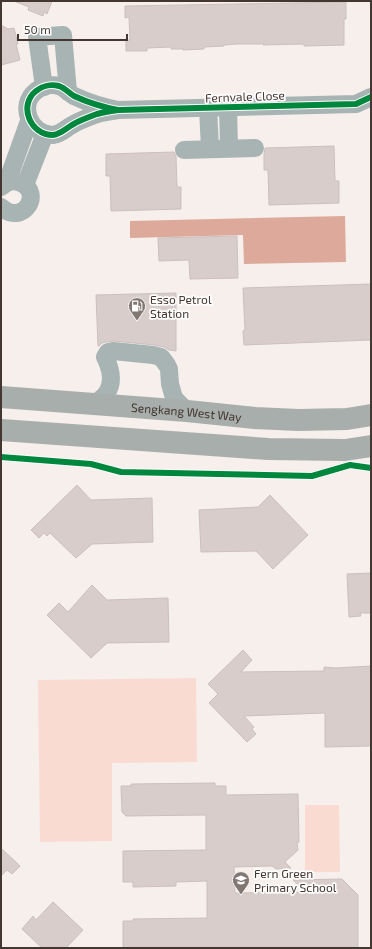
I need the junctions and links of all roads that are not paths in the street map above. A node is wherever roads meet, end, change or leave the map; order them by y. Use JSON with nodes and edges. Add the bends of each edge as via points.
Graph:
{"nodes":[{"id":1,"x":44,"y":87,"type":"junction"},
{"id":2,"x":68,"y":92,"type":"junction"},
{"id":3,"x":366,"y":104,"type":"edge"},
{"id":4,"x":228,"y":107,"type":"junction"},
{"id":5,"x":208,"y":108,"type":"junction"},
{"id":6,"x":118,"y":110,"type":"junction"},
{"id":7,"x":29,"y":121,"type":"junction"},
{"id":8,"x":45,"y":134,"type":"junction"},
{"id":9,"x":229,"y":148,"type":"junction"},
{"id":10,"x":255,"y":148,"type":"dead end"},
{"id":11,"x":210,"y":149,"type":"junction"},
{"id":12,"x":184,"y":150,"type":"dead end"},
{"id":13,"x":4,"y":184,"type":"edge"},
{"id":14,"x":25,"y":185,"type":"junction"},
{"id":15,"x":1,"y":207,"type":"edge"},
{"id":16,"x":1,"y":397,"type":"edge"},
{"id":17,"x":371,"y":403,"type":"edge"},
{"id":18,"x":94,"y":405,"type":"junction"},
{"id":19,"x":187,"y":411,"type":"junction"},
{"id":20,"x":371,"y":415,"type":"edge"},
{"id":21,"x":347,"y":419,"type":"junction"},
{"id":22,"x":1,"y":430,"type":"edge"},
{"id":23,"x":371,"y":446,"type":"edge"}],
"edges":[{"from":1,"to":2,"type":"street","name":"Fernvale Close","via":[[58,86]]},
{"from":1,"to":2,"type":"street","via":[[37,37],[63,35]]},
{"from":1,"to":7,"type":"street","via":[[30,97],[27,105]]},
{"from":2,"to":6,"type":"street","name":"Fernvale Close","via":[[98,106]]},
{"from":3,"to":4,"type":"street","name":"Fernvale Close"},
{"from":4,"to":5,"type":"street","name":"Fernvale Close"},
{"from":4,"to":9,"type":"street"},
{"from":5,"to":6,"type":"street","name":"Fernvale Close"},
{"from":5,"to":11,"type":"street"},
{"from":6,"to":8,"type":"street","name":"Fernvale Close","via":[[97,114],[59,134]]},
{"from":7,"to":8,"type":"street"},
{"from":7,"to":13,"type":"street"},
{"from":8,"to":14,"type":"street"},
{"from":9,"to":10,"type":"street"},
{"from":9,"to":11,"type":"street"},
{"from":11,"to":12,"type":"street"},
{"from":13,"to":14,"type":"street","via":[[17,181]]},
{"from":14,"to":15,"type":"street","via":[[30,193],[30,202],[25,210],[16,214]]},
{"from":16,"to":18,"type":"main road","name":"Sengkang West Way"},
{"from":17,"to":21,"type":"main road"},
{"from":18,"to":19,"type":"main road","name":"Sengkang West Way"},
{"from":18,"to":19,"type":"street","via":[[107,393],[112,381],[105,357],[108,352],[113,351],[161,357],[169,369],[174,398]]},
{"from":19,"to":21,"type":"main road","name":"Sengkang West Way","via":[[255,418]]},
{"from":20,"to":21,"type":"main road","name":"Sengkang West Way"},
{"from":22,"to":23,"type":"main road","via":[[268,449],[345,450]]}]}
